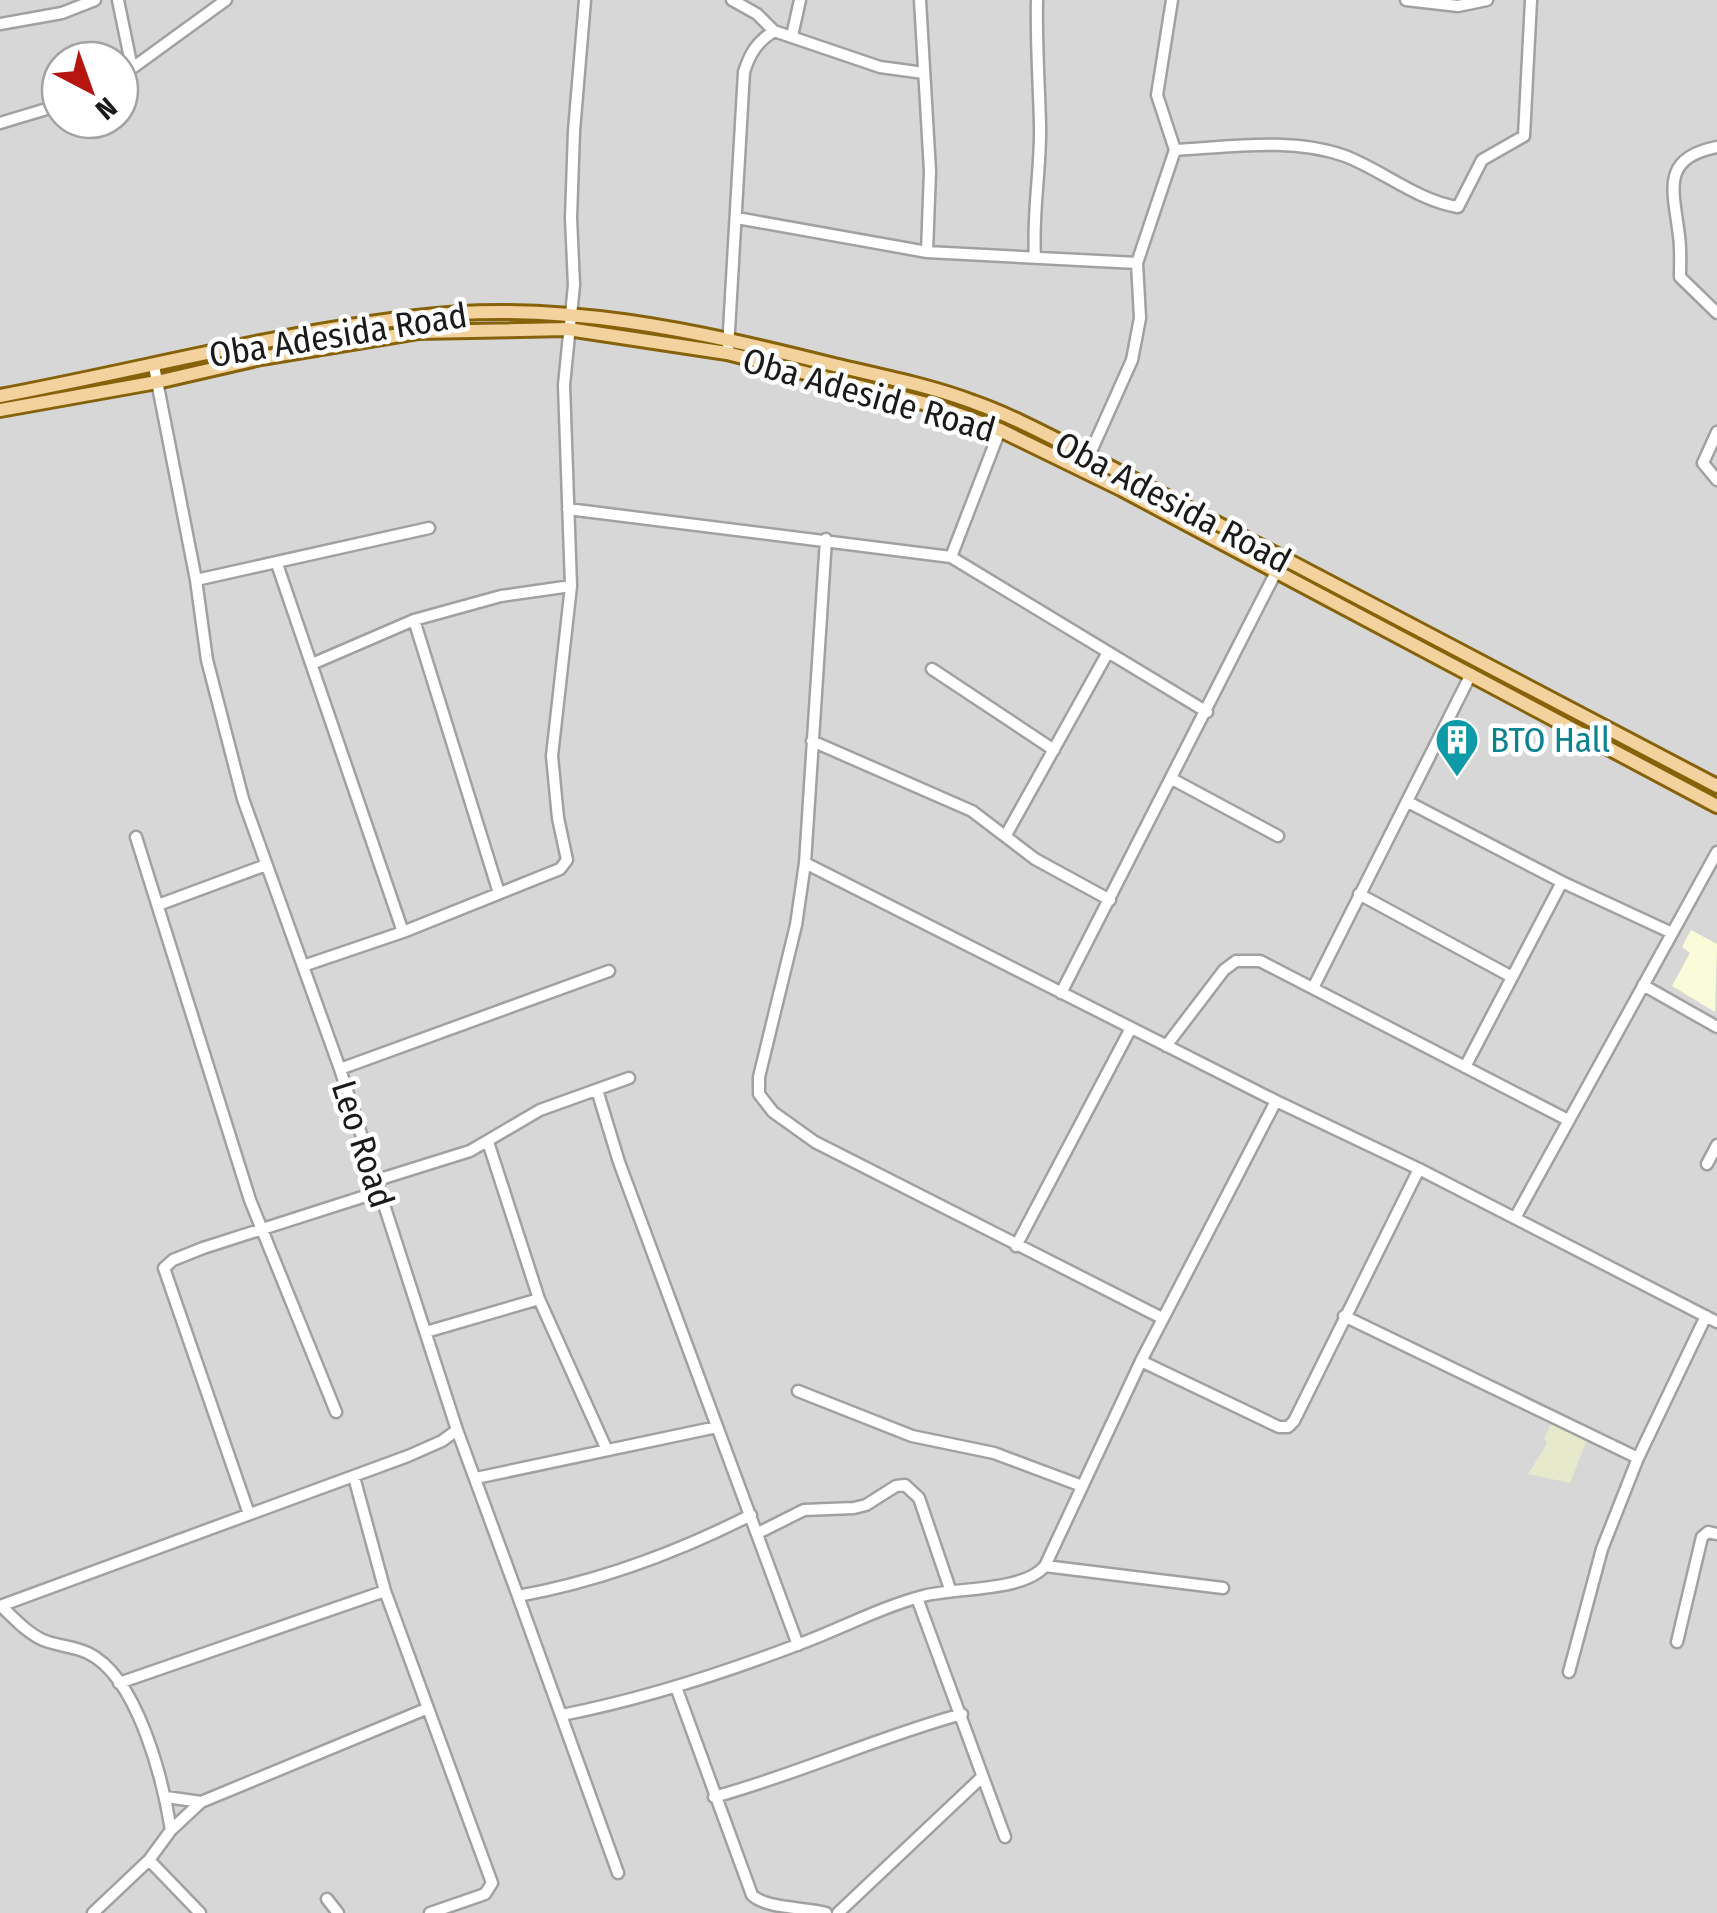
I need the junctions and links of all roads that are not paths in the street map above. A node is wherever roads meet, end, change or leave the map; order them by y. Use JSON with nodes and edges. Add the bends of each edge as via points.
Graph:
{"nodes":[{"id":1,"x":95,"y":0,"type":"edge"},
{"id":2,"x":118,"y":0,"type":"edge"},
{"id":3,"x":226,"y":0,"type":"edge"},
{"id":4,"x":585,"y":0,"type":"edge"},
{"id":5,"x":732,"y":0,"type":"edge"},
{"id":6,"x":800,"y":0,"type":"edge"},
{"id":7,"x":920,"y":0,"type":"edge"},
{"id":8,"x":1037,"y":0,"type":"edge"},
{"id":9,"x":1172,"y":0,"type":"edge"},
{"id":10,"x":1406,"y":0,"type":"edge"},
{"id":11,"x":1487,"y":0,"type":"edge"},
{"id":12,"x":1531,"y":0,"type":"edge"},
{"id":13,"x":0,"y":24,"type":"edge"},
{"id":14,"x":774,"y":31,"type":"junction"},
{"id":15,"x":792,"y":36,"type":"junction"},
{"id":16,"x":126,"y":40,"type":"edge"},
{"id":17,"x":140,"y":62,"type":"edge"},
{"id":18,"x":924,"y":73,"type":"junction"},
{"id":19,"x":40,"y":111,"type":"edge"},
{"id":20,"x":0,"y":123,"type":"edge"},
{"id":21,"x":1717,"y":147,"type":"edge"},
{"id":22,"x":1175,"y":150,"type":"junction"},
{"id":23,"x":737,"y":218,"type":"junction"},
{"id":24,"x":927,"y":252,"type":"junction"},
{"id":25,"x":1035,"y":257,"type":"junction"},
{"id":26,"x":1137,"y":262,"type":"junction"},
{"id":27,"x":1717,"y":313,"type":"edge"},
{"id":28,"x":570,"y":314,"type":"junction"},
{"id":29,"x":568,"y":329,"type":"junction"},
{"id":30,"x":730,"y":339,"type":"junction"},
{"id":31,"x":726,"y":354,"type":"junction"},
{"id":32,"x":154,"y":366,"type":"junction"},
{"id":33,"x":157,"y":382,"type":"junction"},
{"id":34,"x":0,"y":396,"type":"edge"},
{"id":35,"x":0,"y":410,"type":"edge"},
{"id":36,"x":1000,"y":430,"type":"junction"},
{"id":37,"x":1717,"y":432,"type":"edge"},
{"id":38,"x":1089,"y":456,"type":"junction"},
{"id":39,"x":1717,"y":480,"type":"edge"},
{"id":40,"x":568,"y":509,"type":"junction"},
{"id":41,"x":429,"y":528,"type":"dead end"},
{"id":42,"x":826,"y":540,"type":"junction"},
{"id":43,"x":1254,"y":552,"type":"junction"},
{"id":44,"x":952,"y":556,"type":"junction"},
{"id":45,"x":277,"y":564,"type":"junction"},
{"id":46,"x":1276,"y":572,"type":"junction"},
{"id":47,"x":196,"y":580,"type":"junction"},
{"id":48,"x":571,"y":586,"type":"junction"},
{"id":49,"x":414,"y":620,"type":"junction"},
{"id":50,"x":1107,"y":654,"type":"junction"},
{"id":51,"x":312,"y":664,"type":"junction"},
{"id":52,"x":932,"y":669,"type":"dead end"},
{"id":53,"x":1471,"y":674,"type":"junction"},
{"id":54,"x":1510,"y":678,"type":"junction"},
{"id":55,"x":1502,"y":692,"type":"junction"},
{"id":56,"x":1207,"y":712,"type":"junction"},
{"id":57,"x":812,"y":741,"type":"junction"},
{"id":58,"x":1054,"y":750,"type":"junction"},
{"id":59,"x":1172,"y":779,"type":"junction"},
{"id":60,"x":1717,"y":786,"type":"edge"},
{"id":61,"x":1408,"y":802,"type":"junction"},
{"id":62,"x":1717,"y":806,"type":"edge"},
{"id":63,"x":1006,"y":835,"type":"junction"},
{"id":64,"x":1278,"y":836,"type":"dead end"},
{"id":65,"x":136,"y":837,"type":"dead end"},
{"id":66,"x":1717,"y":852,"type":"edge"},
{"id":67,"x":806,"y":863,"type":"junction"},
{"id":68,"x":266,"y":865,"type":"junction"},
{"id":69,"x":1562,"y":882,"type":"junction"},
{"id":70,"x":499,"y":893,"type":"junction"},
{"id":71,"x":1359,"y":894,"type":"junction"},
{"id":72,"x":1110,"y":900,"type":"junction"},
{"id":73,"x":158,"y":905,"type":"junction"},
{"id":74,"x":403,"y":932,"type":"junction"},
{"id":75,"x":1672,"y":933,"type":"junction"},
{"id":76,"x":303,"y":966,"type":"junction"},
{"id":77,"x":609,"y":971,"type":"dead end"},
{"id":78,"x":1512,"y":977,"type":"junction"},
{"id":79,"x":1643,"y":985,"type":"junction"},
{"id":80,"x":1313,"y":988,"type":"junction"},
{"id":81,"x":1061,"y":993,"type":"junction"},
{"id":82,"x":1717,"y":1027,"type":"edge"},
{"id":83,"x":1131,"y":1028,"type":"junction"},
{"id":84,"x":1166,"y":1046,"type":"junction"},
{"id":85,"x":1465,"y":1067,"type":"junction"},
{"id":86,"x":340,"y":1070,"type":"junction"},
{"id":87,"x":628,"y":1078,"type":"dead end"},
{"id":88,"x":597,"y":1090,"type":"junction"},
{"id":89,"x":1276,"y":1101,"type":"junction"},
{"id":90,"x":1568,"y":1120,"type":"junction"},
{"id":91,"x":488,"y":1142,"type":"junction"},
{"id":92,"x":1717,"y":1145,"type":"edge"},
{"id":93,"x":1707,"y":1164,"type":"dead end"},
{"id":94,"x":1420,"y":1169,"type":"junction"},
{"id":95,"x":376,"y":1186,"type":"junction"},
{"id":96,"x":1514,"y":1218,"type":"junction"},
{"id":97,"x":262,"y":1230,"type":"junction"},
{"id":98,"x":1016,"y":1246,"type":"junction"},
{"id":99,"x":539,"y":1300,"type":"junction"},
{"id":100,"x":1344,"y":1316,"type":"junction"},
{"id":101,"x":1162,"y":1318,"type":"junction"},
{"id":102,"x":1711,"y":1319,"type":"edge"},
{"id":103,"x":426,"y":1332,"type":"junction"},
{"id":104,"x":1141,"y":1360,"type":"junction"},
{"id":105,"x":798,"y":1391,"type":"dead end"},
{"id":106,"x":336,"y":1412,"type":"dead end"},
{"id":107,"x":717,"y":1427,"type":"junction"},
{"id":108,"x":457,"y":1430,"type":"junction"},
{"id":109,"x":606,"y":1448,"type":"junction"},
{"id":110,"x":1638,"y":1458,"type":"junction"},
{"id":111,"x":354,"y":1476,"type":"junction"},
{"id":112,"x":476,"y":1478,"type":"junction"},
{"id":113,"x":1082,"y":1486,"type":"junction"},
{"id":114,"x":249,"y":1514,"type":"junction"},
{"id":115,"x":751,"y":1515,"type":"junction"},
{"id":116,"x":758,"y":1532,"type":"junction"},
{"id":117,"x":1717,"y":1534,"type":"edge"},
{"id":118,"x":1045,"y":1566,"type":"junction"},
{"id":119,"x":1223,"y":1588,"type":"dead end"},
{"id":120,"x":950,"y":1589,"type":"junction"},
{"id":121,"x":385,"y":1591,"type":"junction"},
{"id":122,"x":518,"y":1596,"type":"junction"},
{"id":123,"x":916,"y":1598,"type":"junction"},
{"id":124,"x":0,"y":1606,"type":"edge"},
{"id":125,"x":1677,"y":1642,"type":"dead end"},
{"id":126,"x":798,"y":1644,"type":"junction"},
{"id":127,"x":1569,"y":1672,"type":"dead end"},
{"id":128,"x":119,"y":1683,"type":"junction"},
{"id":129,"x":676,"y":1687,"type":"junction"},
{"id":130,"x":426,"y":1709,"type":"junction"},
{"id":131,"x":962,"y":1714,"type":"junction"},
{"id":132,"x":562,"y":1716,"type":"junction"},
{"id":133,"x":982,"y":1777,"type":"junction"},
{"id":134,"x":166,"y":1796,"type":"junction"},
{"id":135,"x":714,"y":1797,"type":"junction"},
{"id":136,"x":201,"y":1802,"type":"junction"},
{"id":137,"x":171,"y":1830,"type":"junction"},
{"id":138,"x":1005,"y":1836,"type":"dead end"},
{"id":139,"x":149,"y":1860,"type":"junction"},
{"id":140,"x":618,"y":1873,"type":"dead end"},
{"id":141,"x":326,"y":1900,"type":"dead end"},
{"id":142,"x":93,"y":1913,"type":"edge"},
{"id":143,"x":200,"y":1913,"type":"edge"},
{"id":144,"x":338,"y":1913,"type":"edge"},
{"id":145,"x":430,"y":1913,"type":"edge"},
{"id":146,"x":826,"y":1913,"type":"edge"},
{"id":147,"x":838,"y":1913,"type":"edge"}],
"edges":[{"from":1,"to":13,"type":"street"},
{"from":2,"to":16,"type":"street"},
{"from":3,"to":17,"type":"street"},
{"from":4,"to":28,"type":"street"},
{"from":5,"to":14,"type":"street"},
{"from":6,"to":15,"type":"street"},
{"from":7,"to":18,"type":"street"},
{"from":8,"to":25,"type":"street"},
{"from":9,"to":22,"type":"street","via":[[1158,95]]},
{"from":10,"to":11,"type":"street","via":[[1458,6]]},
{"from":12,"to":22,"type":"street","via":[[1524,136],[1482,160],[1458,207],[1325,151]]},
{"from":14,"to":15,"type":"street"},
{"from":14,"to":23,"type":"street","via":[[749,55],[744,72]]},
{"from":15,"to":18,"type":"street","via":[[880,67]]},
{"from":18,"to":24,"type":"street"},
{"from":19,"to":20,"type":"street"},
{"from":21,"to":27,"type":"street","via":[[1688,156],[1672,186],[1680,277]]},
{"from":22,"to":26,"type":"street"},
{"from":23,"to":24,"type":"street"},
{"from":23,"to":30,"type":"street"},
{"from":24,"to":25,"type":"street"},
{"from":25,"to":26,"type":"street"},
{"from":26,"to":38,"type":"street","via":[[1140,318],[1132,360]]},
{"from":28,"to":29,"type":"street"},
{"from":28,"to":30,"type":"main road","name":"Oba Adesida Road"},
{"from":28,"to":32,"type":"main road","name":"Oba Adesida Road","via":[[416,316]]},
{"from":29,"to":31,"type":"main road","name":"Oba Adeside Road"},
{"from":29,"to":33,"type":"main road","name":"Oba Adeside Road","via":[[418,332]]},
{"from":29,"to":40,"type":"street"},
{"from":30,"to":31,"type":"street"},
{"from":30,"to":38,"type":"main road","name":"Oba Adesida Road","via":[[972,401]]},
{"from":31,"to":36,"type":"main road","name":"Oba Adeside Road","via":[[935,406]]},
{"from":32,"to":33,"type":"street","name":"Leo Road"},
{"from":32,"to":34,"type":"main road","name":"Oba Adesida Road"},
{"from":33,"to":35,"type":"main road","name":"Oba Adeside Road"},
{"from":33,"to":47,"type":"street","name":"Leo Road"},
{"from":36,"to":43,"type":"main road","name":"Oba Adeside Road"},
{"from":36,"to":44,"type":"street"},
{"from":37,"to":39,"type":"street","via":[[1703,463]]},
{"from":38,"to":43,"type":"main road","name":"Oba Adesida Road"},
{"from":40,"to":42,"type":"street"},
{"from":40,"to":48,"type":"street"},
{"from":41,"to":45,"type":"street"},
{"from":42,"to":44,"type":"street"},
{"from":42,"to":57,"type":"street"},
{"from":43,"to":46,"type":"main road","name":"Oba Adeside Road"},
{"from":43,"to":54,"type":"main road","name":"Oba Adesida Road"},
{"from":44,"to":50,"type":"street"},
{"from":45,"to":47,"type":"street"},
{"from":45,"to":51,"type":"street"},
{"from":46,"to":53,"type":"main road","name":"Oba Adeside Road"},
{"from":46,"to":56,"type":"street"},
{"from":47,"to":68,"type":"street","name":"Leo Road","via":[[223,726]]},
{"from":48,"to":49,"type":"street","via":[[501,596]]},
{"from":48,"to":70,"type":"street","via":[[552,756],[568,860]]},
{"from":49,"to":51,"type":"street"},
{"from":49,"to":70,"type":"street"},
{"from":50,"to":56,"type":"street"},
{"from":50,"to":58,"type":"street"},
{"from":51,"to":74,"type":"street"},
{"from":52,"to":58,"type":"street"},
{"from":53,"to":55,"type":"main road","name":"Oba Adeside Road"},
{"from":53,"to":61,"type":"street"},
{"from":54,"to":55,"type":"main road"},
{"from":54,"to":60,"type":"main road","name":"Oba Adesida Road"},
{"from":55,"to":62,"type":"main road","name":"Oba Adeside Road"},
{"from":56,"to":59,"type":"street"},
{"from":57,"to":63,"type":"street","via":[[972,811]]},
{"from":57,"to":67,"type":"street"},
{"from":58,"to":63,"type":"street"},
{"from":59,"to":64,"type":"street"},
{"from":59,"to":72,"type":"street"},
{"from":61,"to":69,"type":"street"},
{"from":61,"to":71,"type":"street"},
{"from":63,"to":72,"type":"street"},
{"from":65,"to":73,"type":"street"},
{"from":66,"to":75,"type":"street"},
{"from":67,"to":81,"type":"street"},
{"from":67,"to":98,"type":"street","via":[[759,1094],[815,1142]]},
{"from":68,"to":73,"type":"street"},
{"from":68,"to":76,"type":"street","name":"Leo Road"},
{"from":69,"to":75,"type":"street"},
{"from":69,"to":78,"type":"street"},
{"from":70,"to":74,"type":"street"},
{"from":71,"to":78,"type":"street"},
{"from":71,"to":80,"type":"street"},
{"from":72,"to":81,"type":"street"},
{"from":73,"to":97,"type":"street"},
{"from":74,"to":76,"type":"street"},
{"from":75,"to":79,"type":"street"},
{"from":76,"to":86,"type":"street","name":"Leo Road"},
{"from":77,"to":86,"type":"street"},
{"from":78,"to":85,"type":"street"},
{"from":79,"to":82,"type":"street"},
{"from":79,"to":90,"type":"street"},
{"from":80,"to":84,"type":"street","via":[[1260,961],[1236,960]]},
{"from":80,"to":85,"type":"street"},
{"from":81,"to":83,"type":"street"},
{"from":83,"to":84,"type":"street"},
{"from":83,"to":98,"type":"street"},
{"from":84,"to":89,"type":"street"},
{"from":85,"to":90,"type":"street"},
{"from":86,"to":95,"type":"street","name":"Leo Road"},
{"from":87,"to":88,"type":"street"},
{"from":88,"to":91,"type":"street","via":[[518,1120]]},
{"from":88,"to":107,"type":"street"},
{"from":89,"to":94,"type":"street"},
{"from":89,"to":101,"type":"street"},
{"from":90,"to":96,"type":"street"},
{"from":91,"to":95,"type":"street"},
{"from":91,"to":99,"type":"street"},
{"from":92,"to":93,"type":"street"},
{"from":94,"to":96,"type":"street"},
{"from":94,"to":100,"type":"street"},
{"from":95,"to":97,"type":"street"},
{"from":95,"to":103,"type":"street","name":"Leo Road"},
{"from":96,"to":102,"type":"street"},
{"from":97,"to":106,"type":"street"},
{"from":97,"to":114,"type":"street","via":[[164,1268]]},
{"from":98,"to":101,"type":"street"},
{"from":99,"to":103,"type":"street"},
{"from":99,"to":109,"type":"street"},
{"from":100,"to":104,"type":"street","via":[[1288,1427]]},
{"from":100,"to":110,"type":"street"},
{"from":101,"to":104,"type":"street"},
{"from":102,"to":110,"type":"street"},
{"from":103,"to":108,"type":"street","name":"Leo Road"},
{"from":104,"to":113,"type":"street"},
{"from":105,"to":113,"type":"street","via":[[912,1436],[994,1454]]},
{"from":107,"to":109,"type":"street"},
{"from":107,"to":115,"type":"street"},
{"from":108,"to":111,"type":"street"},
{"from":108,"to":112,"type":"street","name":"Leo Road"},
{"from":109,"to":112,"type":"street"},
{"from":110,"to":127,"type":"street","via":[[1602,1549]]},
{"from":111,"to":114,"type":"street"},
{"from":111,"to":121,"type":"street"},
{"from":112,"to":122,"type":"street","name":"Leo Road"},
{"from":113,"to":118,"type":"street"},
{"from":114,"to":124,"type":"street"},
{"from":115,"to":116,"type":"street"},
{"from":115,"to":122,"type":"street","via":[[606,1577]]},
{"from":116,"to":120,"type":"street","via":[[804,1510],[866,1505],[905,1485],[920,1498]]},
{"from":116,"to":126,"type":"street"},
{"from":117,"to":125,"type":"street","via":[[1702,1537]]},
{"from":118,"to":119,"type":"street"},
{"from":118,"to":120,"type":"street","via":[[1014,1583]]},
{"from":120,"to":123,"type":"street"},
{"from":121,"to":128,"type":"street"},
{"from":121,"to":130,"type":"street"},
{"from":122,"to":132,"type":"street","name":"Leo Road"},
{"from":123,"to":126,"type":"street"},
{"from":123,"to":131,"type":"street"},
{"from":124,"to":128,"type":"street","via":[[43,1640],[87,1652]]},
{"from":126,"to":129,"type":"street"},
{"from":128,"to":134,"type":"street"},
{"from":129,"to":132,"type":"street"},
{"from":129,"to":135,"type":"street"},
{"from":130,"to":136,"type":"street"},
{"from":130,"to":145,"type":"street","via":[[492,1883],[485,1894]]},
{"from":131,"to":133,"type":"street"},
{"from":131,"to":135,"type":"street"},
{"from":132,"to":140,"type":"street","name":"Leo Road"},
{"from":133,"to":138,"type":"street"},
{"from":133,"to":147,"type":"street"},
{"from":134,"to":136,"type":"street"},
{"from":134,"to":137,"type":"street"},
{"from":135,"to":146,"type":"street","via":[[752,1895],[759,1902]]},
{"from":136,"to":137,"type":"street"},
{"from":137,"to":139,"type":"street"},
{"from":139,"to":142,"type":"street"},
{"from":139,"to":143,"type":"street"},
{"from":141,"to":144,"type":"street"}]}
